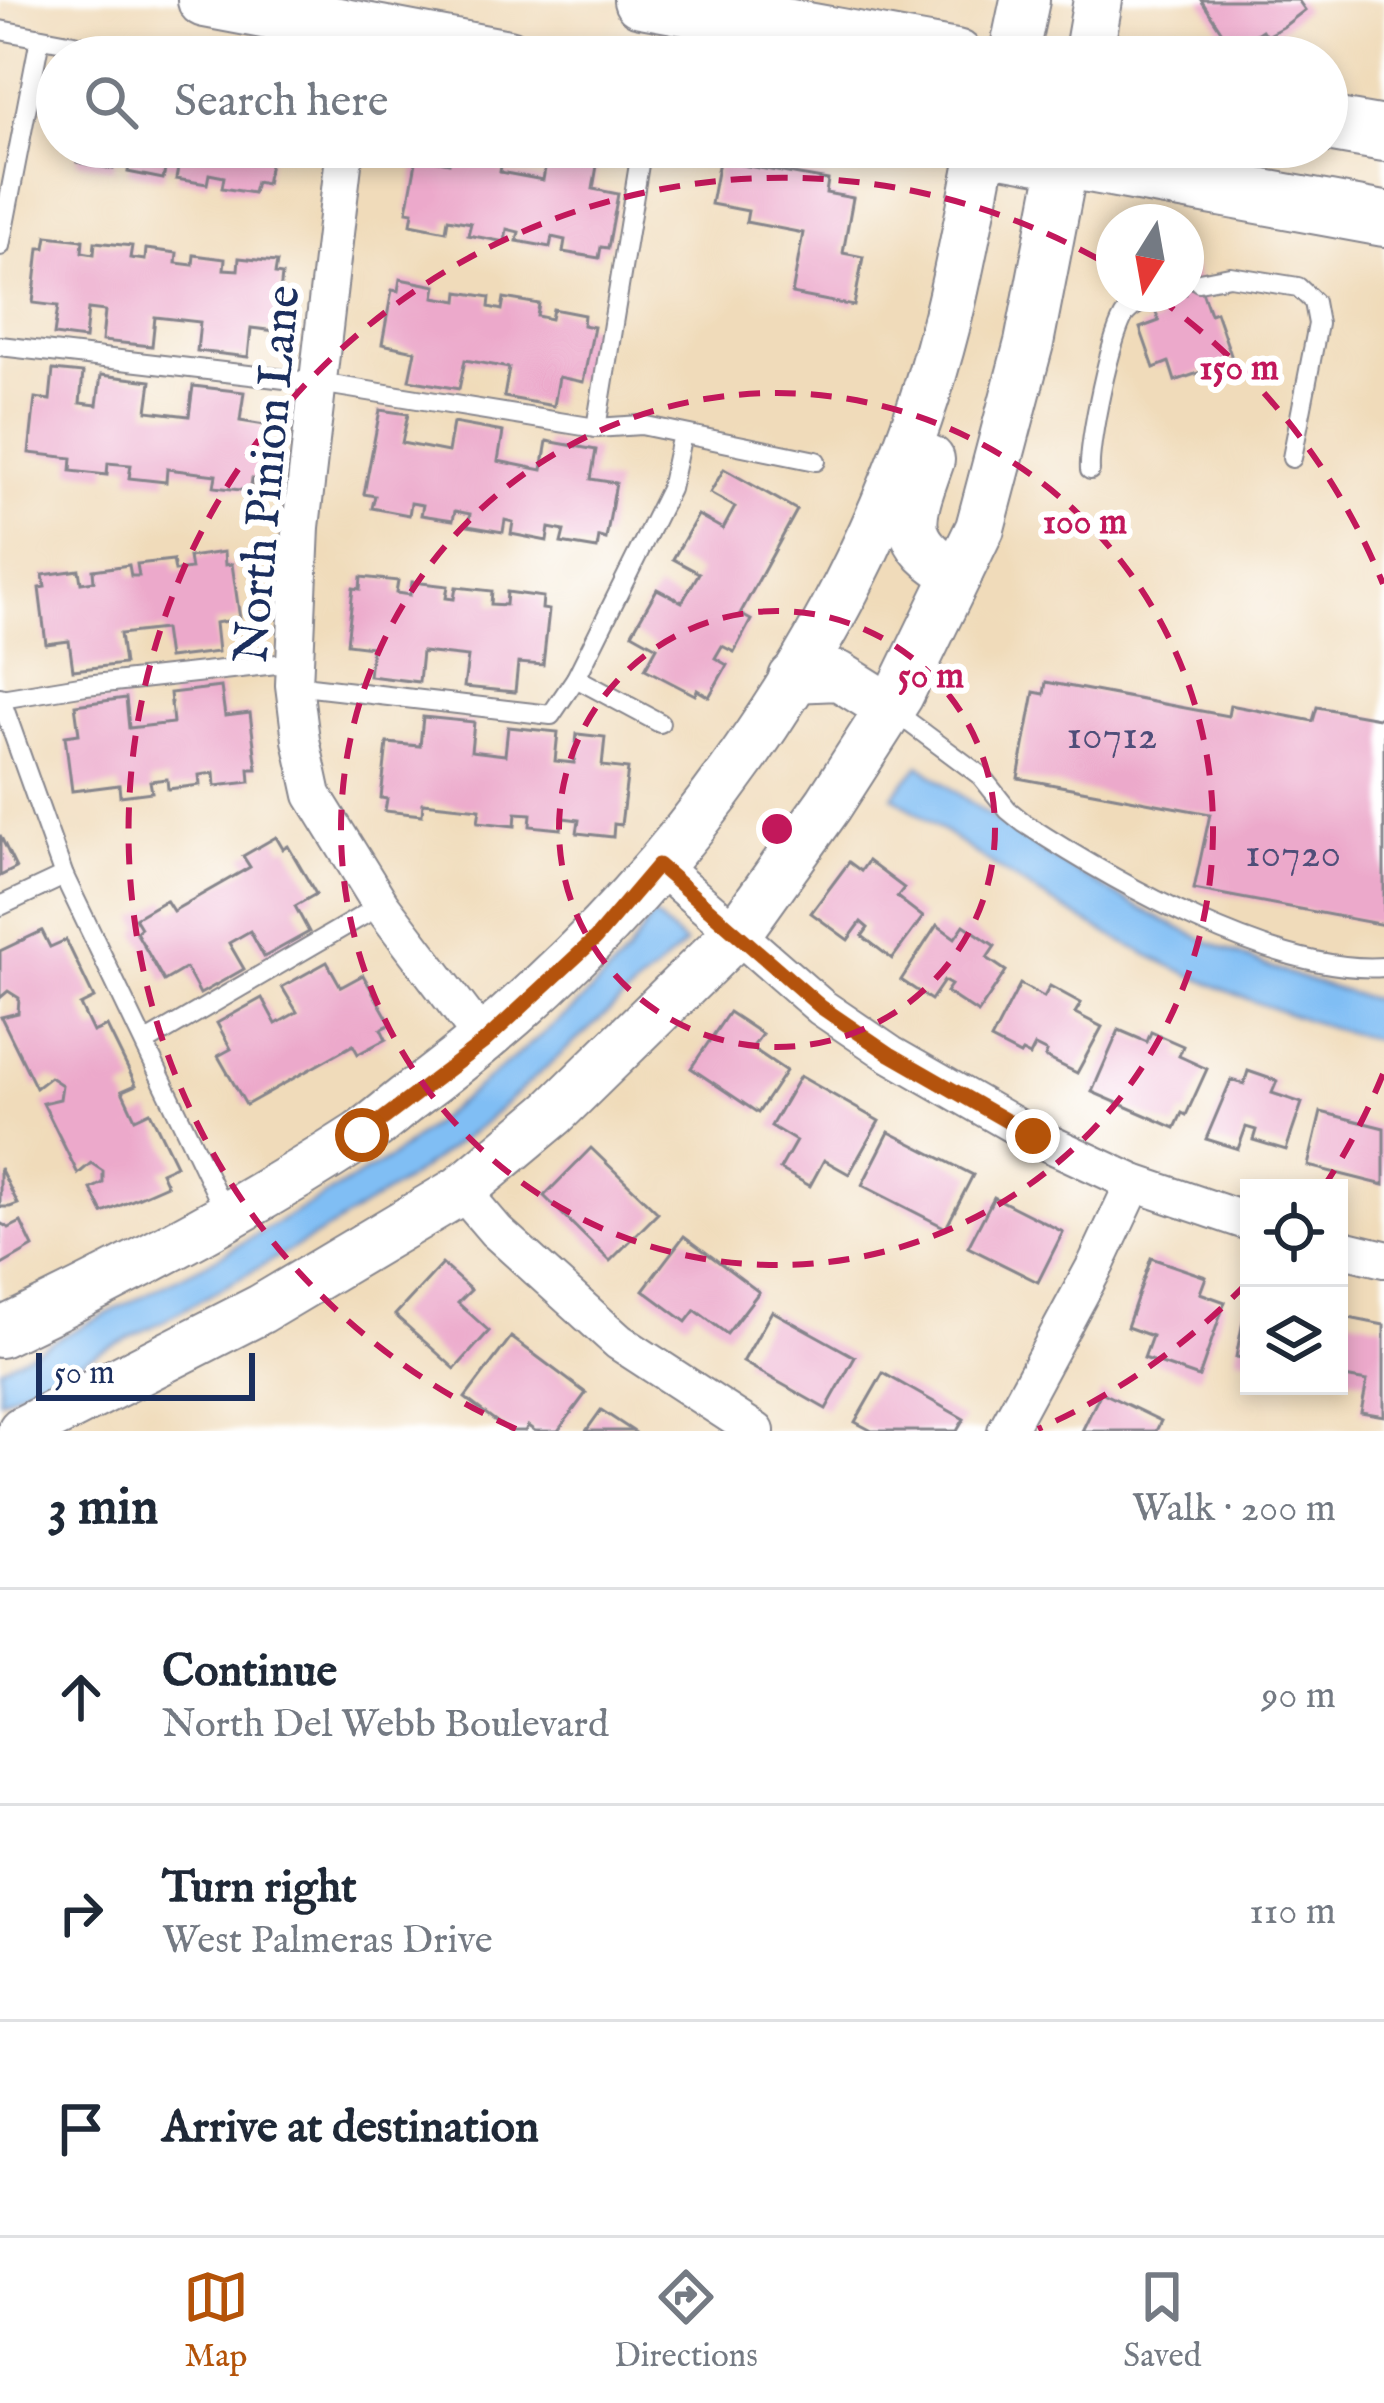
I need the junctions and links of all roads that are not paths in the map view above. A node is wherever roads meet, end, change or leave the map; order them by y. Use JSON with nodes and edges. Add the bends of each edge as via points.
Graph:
{"nodes":[{"id":1,"x":205,"y":0,"type":"edge"},
{"id":2,"x":641,"y":0,"type":"edge"},
{"id":3,"x":1025,"y":0,"type":"edge"},
{"id":4,"x":1098,"y":0,"type":"edge"},
{"id":5,"x":0,"y":31,"type":"edge"},
{"id":6,"x":396,"y":36,"type":"edge"},
{"id":7,"x":840,"y":36,"type":"edge"},
{"id":8,"x":1017,"y":36,"type":"edge"},
{"id":9,"x":1092,"y":36,"type":"edge"},
{"id":10,"x":36,"y":37,"type":"edge"},
{"id":11,"x":36,"y":59,"type":"edge"},
{"id":12,"x":1348,"y":128,"type":"edge"},
{"id":13,"x":1384,"y":134,"type":"edge"},
{"id":14,"x":343,"y":168,"type":"edge"},
{"id":15,"x":638,"y":168,"type":"edge"},
{"id":16,"x":982,"y":168,"type":"edge"},
{"id":17,"x":1062,"y":168,"type":"edge"},
{"id":18,"x":1138,"y":168,"type":"edge"},
{"id":19,"x":1384,"y":219,"type":"edge"},
{"id":20,"x":0,"y":246,"type":"edge"},
{"id":21,"x":1204,"y":281,"type":"edge"},
{"id":22,"x":1128,"y":312,"type":"edge"},
{"id":23,"x":946,"y":327,"type":"junction"},
{"id":24,"x":0,"y":346,"type":"edge"},
{"id":25,"x":319,"y":383,"type":"junction"},
{"id":26,"x":596,"y":428,"type":"junction"},
{"id":27,"x":682,"y":434,"type":"junction"},
{"id":28,"x":1292,"y":458,"type":"dead end"},
{"id":29,"x":816,"y":461,"type":"dead end"},
{"id":30,"x":1090,"y":470,"type":"dead end"},
{"id":31,"x":958,"y":574,"type":"junction"},
{"id":32,"x":294,"y":673,"type":"junction"},
{"id":33,"x":576,"y":678,"type":"junction"},
{"id":34,"x":793,"y":678,"type":"junction"},
{"id":35,"x":0,"y":698,"type":"edge"},
{"id":36,"x":890,"y":708,"type":"junction"},
{"id":37,"x":660,"y":723,"type":"dead end"},
{"id":38,"x":658,"y":865,"type":"junction"},
{"id":39,"x":64,"y":876,"type":"junction"},
{"id":40,"x":381,"y":905,"type":"junction"},
{"id":41,"x":0,"y":906,"type":"edge"},
{"id":42,"x":736,"y":934,"type":"junction"},
{"id":43,"x":1384,"y":967,"type":"edge"},
{"id":44,"x":146,"y":1042,"type":"junction"},
{"id":45,"x":484,"y":1042,"type":"junction"},
{"id":46,"x":1134,"y":1183,"type":"junction"},
{"id":47,"x":461,"y":1190,"type":"junction"},
{"id":48,"x":227,"y":1216,"type":"junction"},
{"id":49,"x":1240,"y":1219,"type":"edge"},
{"id":50,"x":1348,"y":1250,"type":"edge"},
{"id":51,"x":1384,"y":1259,"type":"edge"},
{"id":52,"x":0,"y":1333,"type":"edge"},
{"id":53,"x":22,"y":1431,"type":"edge"},
{"id":54,"x":756,"y":1431,"type":"edge"},
{"id":55,"x":1006,"y":1431,"type":"edge"}],
"edges":[{"from":1,"to":6,"type":"main road"},
{"from":2,"to":7,"type":"main road"},
{"from":3,"to":8,"type":"street"},
{"from":4,"to":9,"type":"street"},
{"from":5,"to":10,"type":"lane"},
{"from":11,"to":20,"type":"lane"},
{"from":12,"to":13,"type":"main road"},
{"from":14,"to":25,"type":"street","name":"North Pinion Lane"},
{"from":15,"to":26,"type":"lane"},
{"from":16,"to":23,"type":"street"},
{"from":17,"to":31,"type":"street","via":[[1029,344],[980,528]]},
{"from":18,"to":19,"type":"main road"},
{"from":21,"to":28,"type":"lane","via":[[1230,276],[1298,287],[1314,302],[1318,324]]},
{"from":22,"to":30,"type":"lane","via":[[1090,444]]},
{"from":23,"to":31,"type":"street","via":[[950,404],[912,529],[919,547]]},
{"from":23,"to":34,"type":"street","via":[[870,535]]},
{"from":24,"to":25,"type":"lane"},
{"from":25,"to":26,"type":"lane"},
{"from":25,"to":32,"type":"street","name":"North Pinion Lane"},
{"from":26,"to":27,"type":"lane","via":[[641,425]]},
{"from":27,"to":29,"type":"lane"},
{"from":27,"to":33,"type":"lane","via":[[670,490]]},
{"from":31,"to":36,"type":"street"},
{"from":32,"to":33,"type":"lane","via":[[551,715]]},
{"from":32,"to":35,"type":"lane","via":[[109,682]]},
{"from":32,"to":40,"type":"street","name":"North Pinion Lane","via":[[313,795]]},
{"from":33,"to":37,"type":"lane"},
{"from":34,"to":36,"type":"street","via":[[838,676]]},
{"from":34,"to":38,"type":"street","via":[[748,751]]},
{"from":35,"to":39,"type":"lane"},
{"from":36,"to":42,"type":"street"},
{"from":36,"to":43,"type":"lane","via":[[981,776],[1024,823],[1184,914],[1295,955]]},
{"from":38,"to":42,"type":"street"},
{"from":38,"to":45,"type":"street","via":[[595,939]]},
{"from":39,"to":41,"type":"lane"},
{"from":39,"to":44,"type":"lane"},
{"from":40,"to":44,"type":"lane"},
{"from":40,"to":45,"type":"street","name":"North Pinion Lane"},
{"from":42,"to":46,"type":"street","via":[[890,1054]]},
{"from":42,"to":47,"type":"street","via":[[553,1114]]},
{"from":44,"to":48,"type":"lane"},
{"from":45,"to":48,"type":"street","via":[[362,1135]]},
{"from":46,"to":49,"type":"street"},
{"from":46,"to":55,"type":"street"},
{"from":47,"to":53,"type":"street","via":[[261,1310]]},
{"from":47,"to":54,"type":"street","via":[[496,1232],[619,1342]]},
{"from":48,"to":52,"type":"street"},
{"from":50,"to":51,"type":"street"}]}
